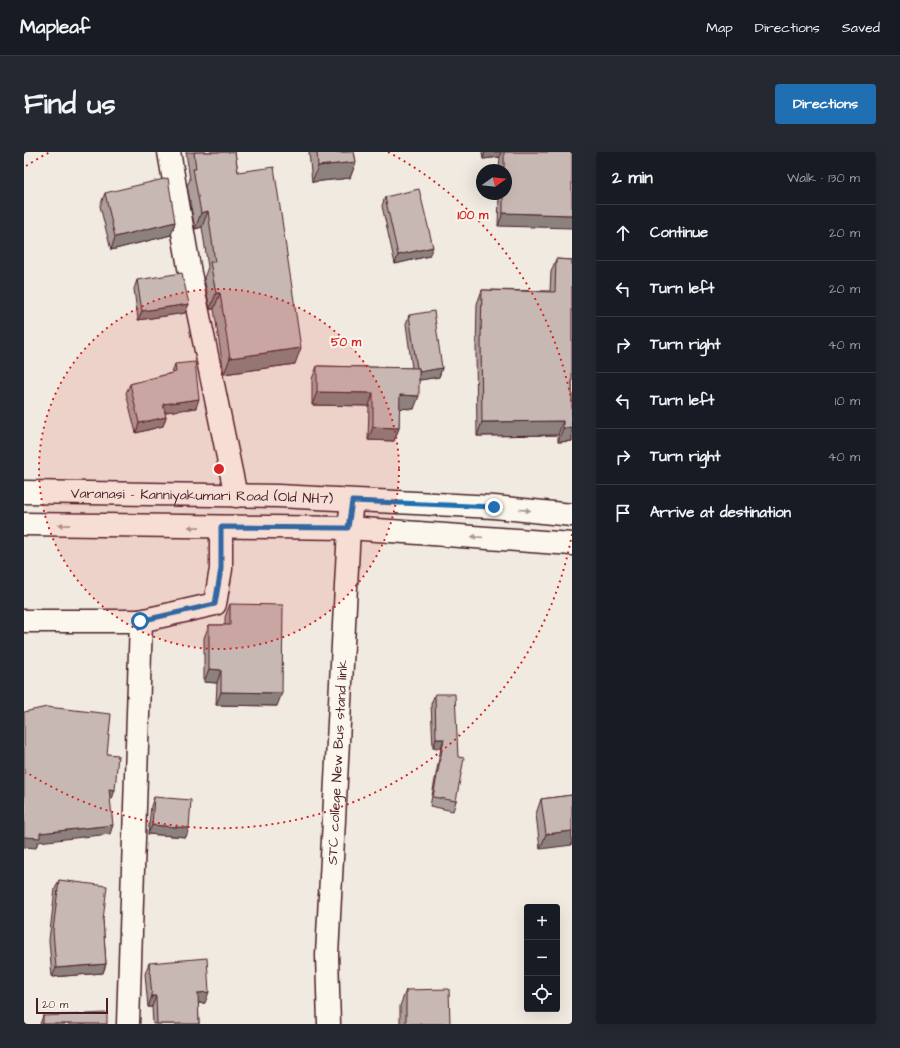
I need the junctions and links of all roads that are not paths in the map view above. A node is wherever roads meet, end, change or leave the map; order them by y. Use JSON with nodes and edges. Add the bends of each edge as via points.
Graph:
{"nodes":[{"id":1,"x":169,"y":152,"type":"edge"},
{"id":2,"x":24,"y":492,"type":"edge"},
{"id":3,"x":236,"y":496,"type":"junction"},
{"id":4,"x":352,"y":501,"type":"junction"},
{"id":5,"x":572,"y":515,"type":"edge"},
{"id":6,"x":24,"y":524,"type":"edge"},
{"id":7,"x":221,"y":527,"type":"junction"},
{"id":8,"x":348,"y":528,"type":"junction"},
{"id":9,"x":572,"y":544,"type":"edge"},
{"id":10,"x":140,"y":621,"type":"junction"},
{"id":11,"x":24,"y":622,"type":"edge"},
{"id":12,"x":128,"y":1024,"type":"edge"},
{"id":13,"x":329,"y":1024,"type":"edge"}],
"edges":[{"from":1,"to":3,"type":"street","via":[[190,273]]},
{"from":2,"to":3,"type":"street","name":"Varanasi - Kanniyakumari Road (Old NH7)"},
{"from":3,"to":4,"type":"street","name":"Varanasi - Kanniyakumari Road (Old NH7)"},
{"from":4,"to":5,"type":"street","name":"Varanasi - Kanniyakumari Road (Old NH7)","one_way":true,"via":[[494,507]]},
{"from":4,"to":8,"type":"street","name":"STC college New Bus stand link"},
{"from":7,"to":6,"type":"street","name":"Varanasi - Kanniyakumari Road (Old NH7)","one_way":true},
{"from":7,"to":8,"type":"street","name":"Varanasi - Kanniyakumari Road (Old NH7)"},
{"from":7,"to":10,"type":"street","via":[[221,569],[215,604]]},
{"from":9,"to":8,"type":"street","name":"Varanasi - Kanniyakumari Road (Old NH7)","one_way":true},
{"from":8,"to":13,"type":"street","name":"STC college New Bus stand link","via":[[327,955]]},
{"from":10,"to":11,"type":"street"},
{"from":10,"to":12,"type":"street"}]}
